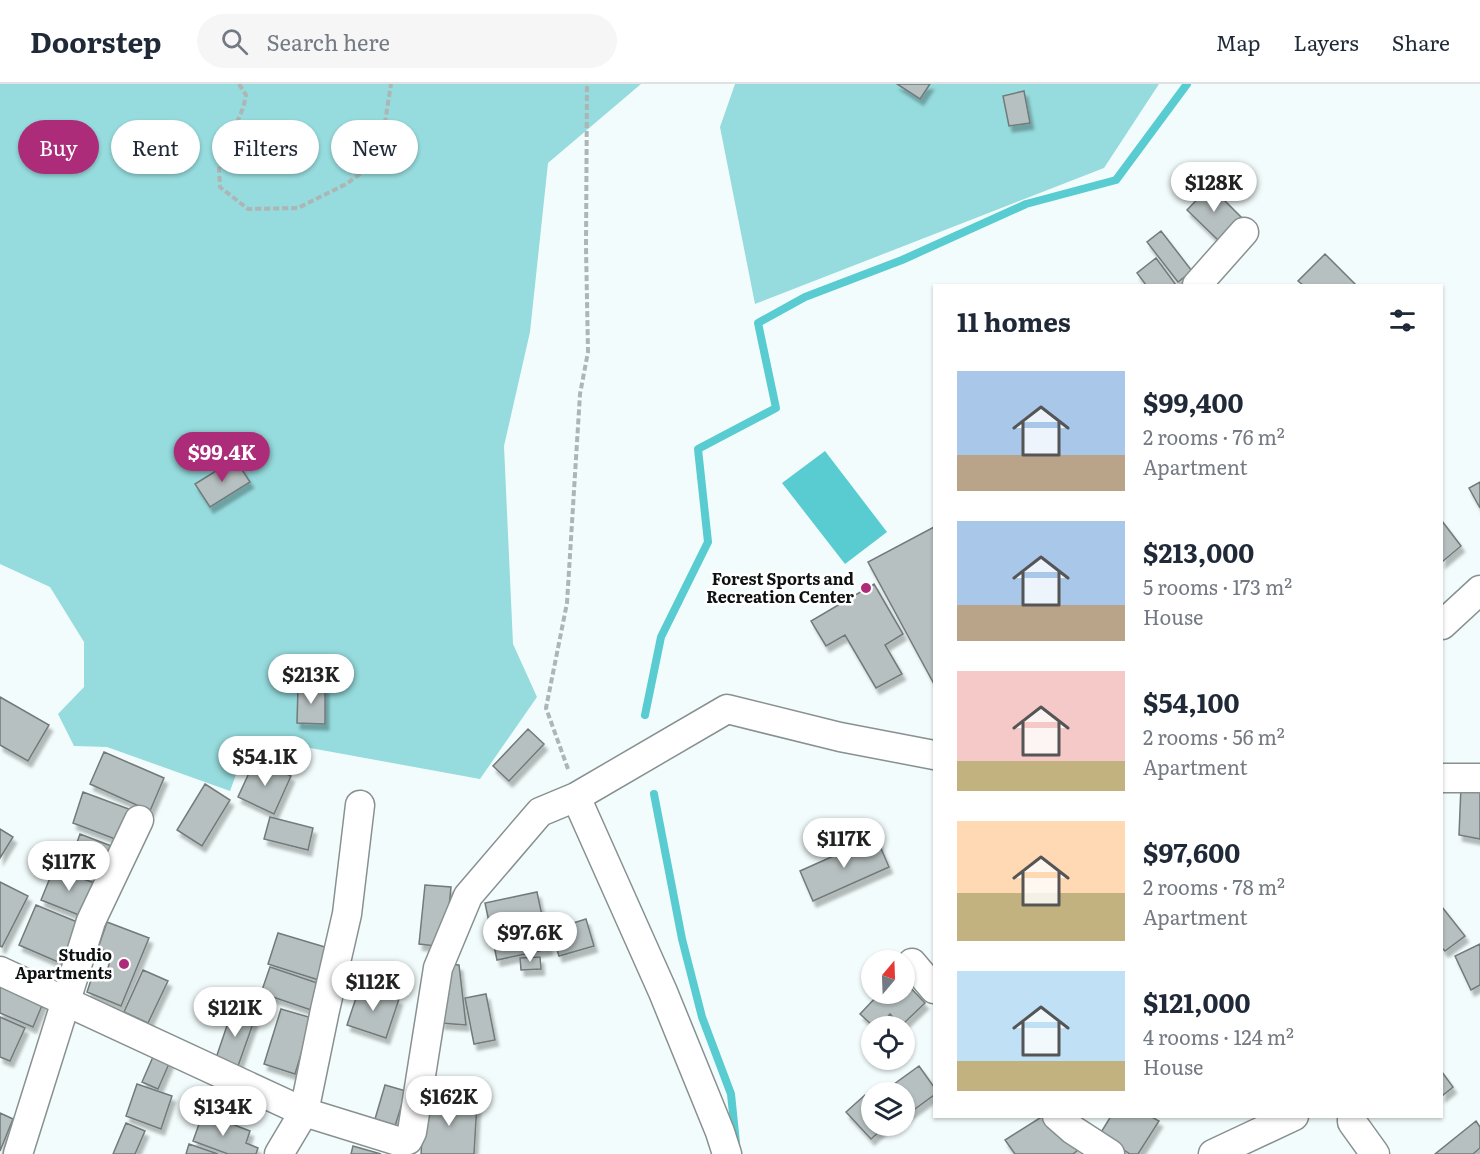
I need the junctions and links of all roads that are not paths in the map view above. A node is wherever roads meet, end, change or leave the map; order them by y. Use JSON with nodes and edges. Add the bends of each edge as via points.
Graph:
{"nodes":[{"id":1,"x":1244,"y":232,"type":"dead end"},
{"id":2,"x":1198,"y":284,"type":"edge"},
{"id":3,"x":1480,"y":591,"type":"edge"},
{"id":4,"x":1443,"y":624,"type":"edge"},
{"id":5,"x":933,"y":756,"type":"edge"},
{"id":6,"x":1443,"y":778,"type":"edge"},
{"id":7,"x":1480,"y":778,"type":"edge"},
{"id":8,"x":576,"y":797,"type":"junction"},
{"id":9,"x":360,"y":805,"type":"dead end"},
{"id":10,"x":139,"y":820,"type":"dead end"},
{"id":11,"x":915,"y":967,"type":"edge"},
{"id":12,"x":0,"y":971,"type":"edge"},
{"id":13,"x":933,"y":988,"type":"edge"},
{"id":14,"x":66,"y":1000,"type":"junction"},
{"id":15,"x":304,"y":1112,"type":"junction"},
{"id":16,"x":1059,"y":1118,"type":"edge"},
{"id":17,"x":1290,"y":1118,"type":"edge"},
{"id":18,"x":1352,"y":1118,"type":"edge"},
{"id":19,"x":18,"y":1154,"type":"edge"},
{"id":20,"x":279,"y":1154,"type":"edge"},
{"id":21,"x":727,"y":1154,"type":"edge"},
{"id":22,"x":1110,"y":1154,"type":"edge"},
{"id":23,"x":1213,"y":1154,"type":"edge"},
{"id":24,"x":1375,"y":1154,"type":"edge"}],
"edges":[{"from":1,"to":2,"type":"street"},
{"from":3,"to":4,"type":"street"},
{"from":5,"to":8,"type":"street","via":[[727,709]]},
{"from":6,"to":7,"type":"street"},
{"from":8,"to":15,"type":"street","via":[[540,812],[468,896],[438,968],[408,1140],[401,1142]]},
{"from":8,"to":21,"type":"street","via":[[663,992]]},
{"from":9,"to":15,"type":"street","via":[[347,914]]},
{"from":10,"to":14,"type":"street","via":[[91,921]]},
{"from":11,"to":13,"type":"street"},
{"from":12,"to":14,"type":"street"},
{"from":14,"to":15,"type":"street"},
{"from":14,"to":19,"type":"street"},
{"from":15,"to":20,"type":"street"},
{"from":16,"to":22,"type":"street"},
{"from":17,"to":23,"type":"street"},
{"from":18,"to":24,"type":"street"}]}
